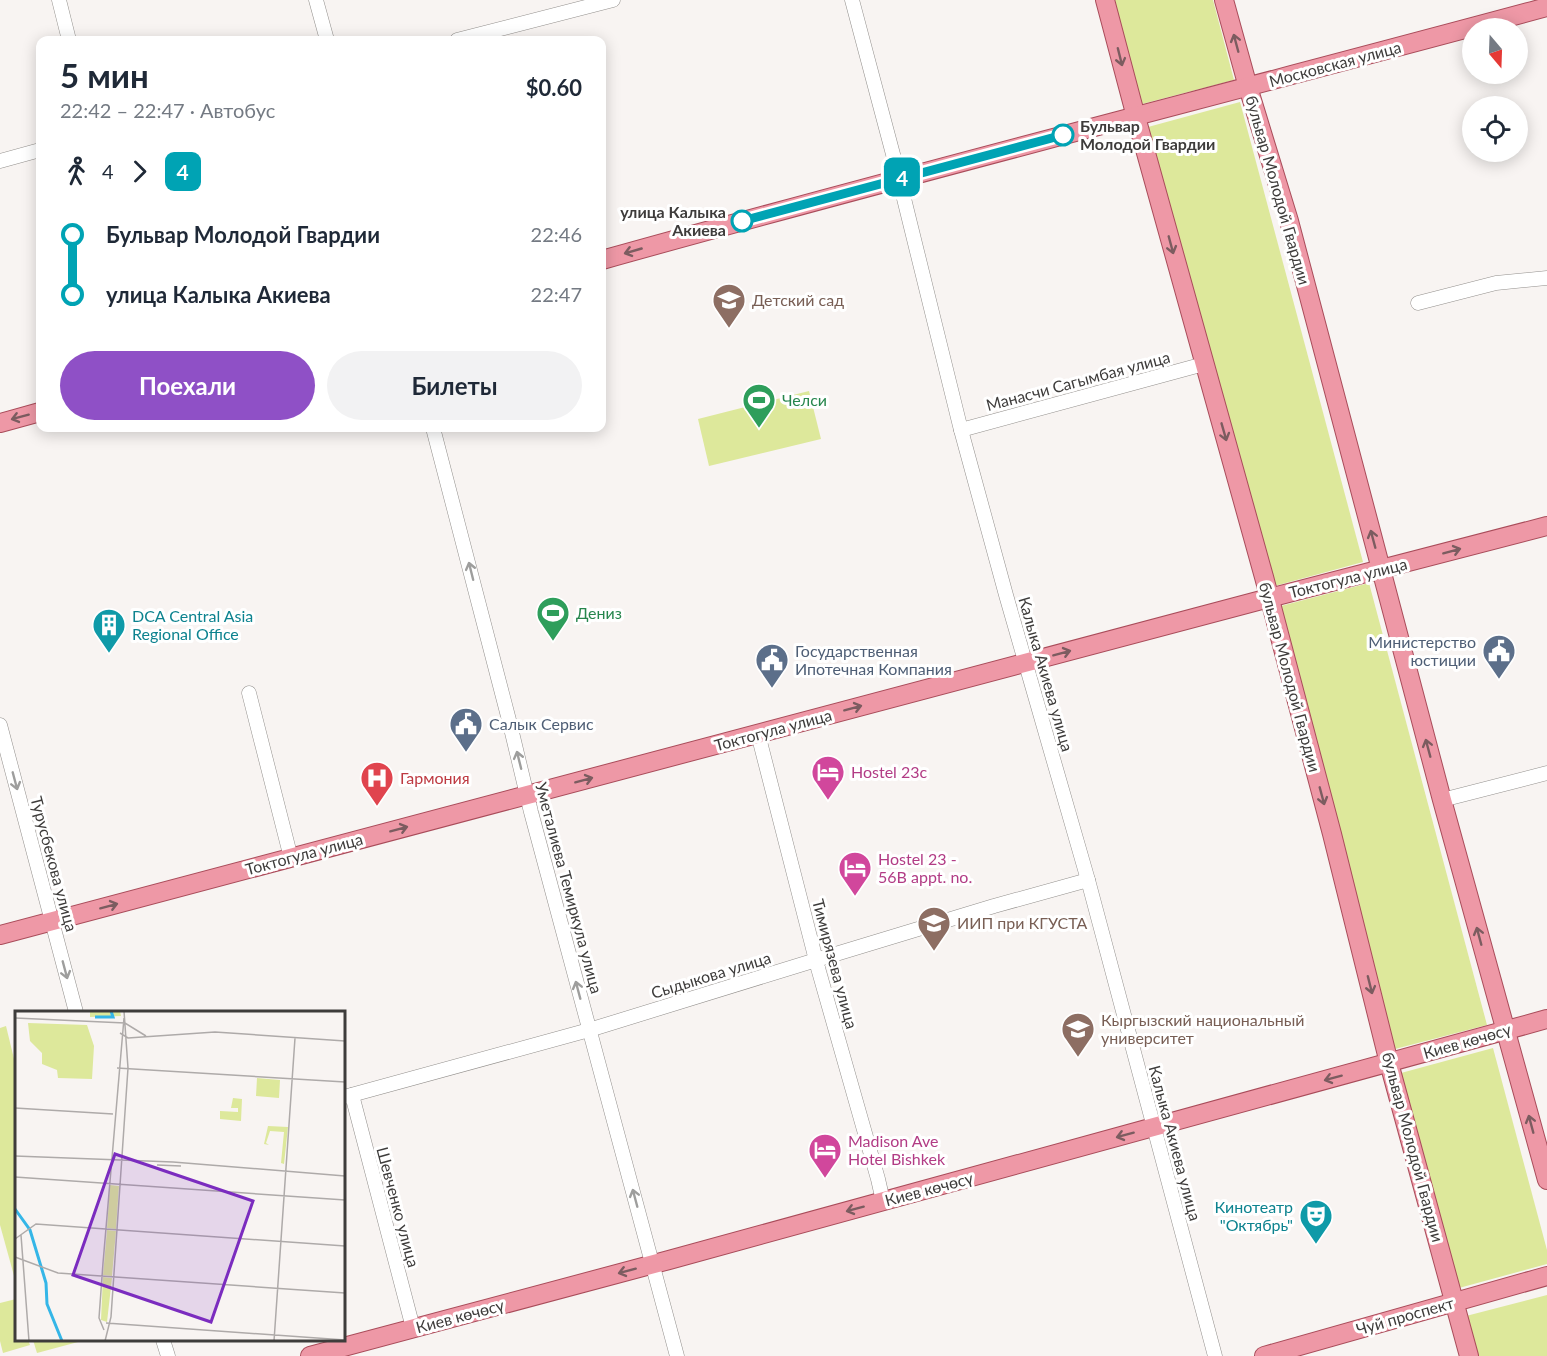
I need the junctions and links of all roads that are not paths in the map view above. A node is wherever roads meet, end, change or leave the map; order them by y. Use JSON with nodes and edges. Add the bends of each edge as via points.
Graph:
{"nodes":[{"id":1,"x":60,"y":0,"type":"edge"},
{"id":2,"x":316,"y":0,"type":"edge"},
{"id":3,"x":613,"y":0,"type":"edge"},
{"id":4,"x":852,"y":0,"type":"edge"},
{"id":5,"x":1105,"y":0,"type":"edge"},
{"id":6,"x":1224,"y":0,"type":"edge"},
{"id":7,"x":1547,"y":7,"type":"edge"},
{"id":8,"x":68,"y":36,"type":"edge"},
{"id":9,"x":326,"y":36,"type":"edge"},
{"id":10,"x":473,"y":36,"type":"edge"},
{"id":11,"x":1248,"y":87,"type":"junction"},
{"id":12,"x":1136,"y":117,"type":"junction"},
{"id":13,"x":36,"y":151,"type":"edge"},
{"id":14,"x":0,"y":161,"type":"edge"},
{"id":15,"x":899,"y":178,"type":"junction"},
{"id":16,"x":606,"y":259,"type":"edge"},
{"id":17,"x":1547,"y":278,"type":"edge"},
{"id":18,"x":1418,"y":303,"type":"dead end"},
{"id":19,"x":1204,"y":364,"type":"junction"},
{"id":20,"x":36,"y":413,"type":"edge"},
{"id":21,"x":0,"y":423,"type":"edge"},
{"id":22,"x":961,"y":430,"type":"junction"},
{"id":23,"x":434,"y":432,"type":"edge"},
{"id":24,"x":1547,"y":526,"type":"edge"},
{"id":25,"x":1381,"y":569,"type":"junction"},
{"id":26,"x":1269,"y":598,"type":"junction"},
{"id":27,"x":1025,"y":663,"type":"junction"},
{"id":28,"x":249,"y":693,"type":"dead end"},
{"id":29,"x":0,"y":725,"type":"edge"},
{"id":30,"x":758,"y":734,"type":"junction"},
{"id":31,"x":1547,"y":773,"type":"edge"},
{"id":32,"x":527,"y":796,"type":"junction"},
{"id":33,"x":1442,"y":800,"type":"junction"},
{"id":34,"x":291,"y":858,"type":"junction"},
{"id":35,"x":1088,"y":880,"type":"junction"},
{"id":36,"x":52,"y":921,"type":"junction"},
{"id":37,"x":0,"y":935,"type":"edge"},
{"id":38,"x":816,"y":960,"type":"junction"},
{"id":39,"x":76,"y":1011,"type":"edge"},
{"id":40,"x":1547,"y":1019,"type":"edge"},
{"id":41,"x":589,"y":1030,"type":"junction"},
{"id":42,"x":1505,"y":1030,"type":"junction"},
{"id":43,"x":1389,"y":1063,"type":"junction"},
{"id":44,"x":348,"y":1096,"type":"edge"},
{"id":45,"x":1154,"y":1127,"type":"junction"},
{"id":46,"x":1547,"y":1180,"type":"edge"},
{"id":47,"x":883,"y":1201,"type":"junction"},
{"id":48,"x":652,"y":1264,"type":"junction"},
{"id":49,"x":1547,"y":1276,"type":"edge"},
{"id":50,"x":1454,"y":1302,"type":"junction"},
{"id":51,"x":412,"y":1328,"type":"junction"},
{"id":52,"x":163,"y":1341,"type":"edge"},
{"id":53,"x":168,"y":1356,"type":"edge"},
{"id":54,"x":310,"y":1356,"type":"edge"},
{"id":55,"x":677,"y":1356,"type":"edge"},
{"id":56,"x":1215,"y":1356,"type":"edge"},
{"id":57,"x":1264,"y":1356,"type":"edge"},
{"id":58,"x":1469,"y":1356,"type":"edge"}],
"edges":[{"from":1,"to":8,"type":"street"},
{"from":2,"to":9,"type":"street"},
{"from":3,"to":10,"type":"street"},
{"from":4,"to":15,"type":"street","name":"Калыка Акиева улица"},
{"from":5,"to":12,"type":"main road","name":"бульвар Молодой Гвардии","one_way":true},
{"from":11,"to":6,"type":"main road","name":"бульвар Молодой Гвардии","one_way":true},
{"from":7,"to":11,"type":"main road","name":"Московская улица"},
{"from":11,"to":12,"type":"main road","name":"Московская улица"},
{"from":25,"to":11,"type":"main road","name":"бульвар Молодой Гвардии","one_way":true,"via":[[1292,232]]},
{"from":12,"to":15,"type":"main road","name":"Московская улица"},
{"from":12,"to":19,"type":"main road","name":"бульвар Молодой Гвардии","one_way":true},
{"from":13,"to":14,"type":"street"},
{"from":15,"to":16,"type":"main road","name":"Московская улица","one_way":true},
{"from":15,"to":22,"type":"street","name":"Калыка Акиева улица"},
{"from":17,"to":18,"type":"street","via":[[1496,283]]},
{"from":19,"to":22,"type":"street","name":"Манасчи Сагымбая улица"},
{"from":19,"to":26,"type":"main road","name":"бульвар Молодой Гвардии","one_way":true},
{"from":20,"to":21,"type":"main road","one_way":true},
{"from":22,"to":27,"type":"street","name":"Калыка Акиева улица"},
{"from":32,"to":23,"type":"street","name":"Уметалиева Темиркула улица","one_way":true},
{"from":25,"to":24,"type":"main road","name":"Токтогула улица","one_way":true},
{"from":25,"to":26,"type":"main road","name":"Токтогула улица"},
{"from":33,"to":25,"type":"main road","name":"бульвар Молодой Гвардии","one_way":true},
{"from":27,"to":26,"type":"main road","name":"Токтогула улица","one_way":true},
{"from":26,"to":43,"type":"main road","name":"бульвар Молодой Гвардии","one_way":true},
{"from":30,"to":27,"type":"main road","name":"Токтогула улица","one_way":true},
{"from":27,"to":35,"type":"street","name":"Калыка Акиева улица"},
{"from":28,"to":34,"type":"street"},
{"from":29,"to":36,"type":"street","name":"Турусбекова улица","one_way":true},
{"from":32,"to":30,"type":"main road","name":"Токтогула улица","one_way":true},
{"from":30,"to":38,"type":"street","name":"Тимирязева улица"},
{"from":31,"to":33,"type":"street"},
{"from":34,"to":32,"type":"main road","name":"Токтогула улица","one_way":true},
{"from":41,"to":32,"type":"street","name":"Уметалиева Темиркула улица","one_way":true},
{"from":42,"to":33,"type":"main road","name":"бульвар Молодой Гвардии","one_way":true},
{"from":36,"to":34,"type":"main road","name":"Токтогула улица","one_way":true},
{"from":35,"to":38,"type":"street","name":"Сыдыкова улица"},
{"from":35,"to":45,"type":"street","name":"Калыка Акиева улица"},
{"from":36,"to":37,"type":"main road","name":"Токтогула улица"},
{"from":36,"to":39,"type":"street","name":"Турусбекова улица","one_way":true},
{"from":38,"to":41,"type":"street","name":"Сыдыкова улица"},
{"from":38,"to":47,"type":"street","name":"Тимирязева улица"},
{"from":40,"to":42,"type":"main road","name":"Киев көчөсү"},
{"from":41,"to":44,"type":"street","name":"Сыдыкова улица"},
{"from":48,"to":41,"type":"street","name":"Уметалиева Темиркула улица","one_way":true},
{"from":42,"to":43,"type":"main road","name":"Киев көчөсү"},
{"from":46,"to":42,"type":"main road","name":"бульвар Молодой Гвардии","one_way":true},
{"from":43,"to":45,"type":"main road","name":"Киев көчөсү","one_way":true},
{"from":43,"to":50,"type":"main road","name":"бульвар Молодой Гвардии"},
{"from":44,"to":51,"type":"street","name":"Шевченко улица"},
{"from":45,"to":47,"type":"main road","name":"Киев көчөсү","one_way":true},
{"from":45,"to":56,"type":"street","name":"Калыка Акиева улица"},
{"from":47,"to":48,"type":"main road","name":"Киев көчөсү","one_way":true},
{"from":48,"to":51,"type":"main road","name":"Киев көчөсү","one_way":true},
{"from":48,"to":55,"type":"street","name":"Уметалиева Темиркула улица"},
{"from":49,"to":50,"type":"main road","name":"Чуй проспект"},
{"from":50,"to":57,"type":"main road","name":"Чуй проспект"},
{"from":50,"to":58,"type":"main road","name":"бульвар Молодой Гвардии"},
{"from":51,"to":54,"type":"main road","name":"Киев көчөсү"},
{"from":52,"to":53,"type":"street"}]}
